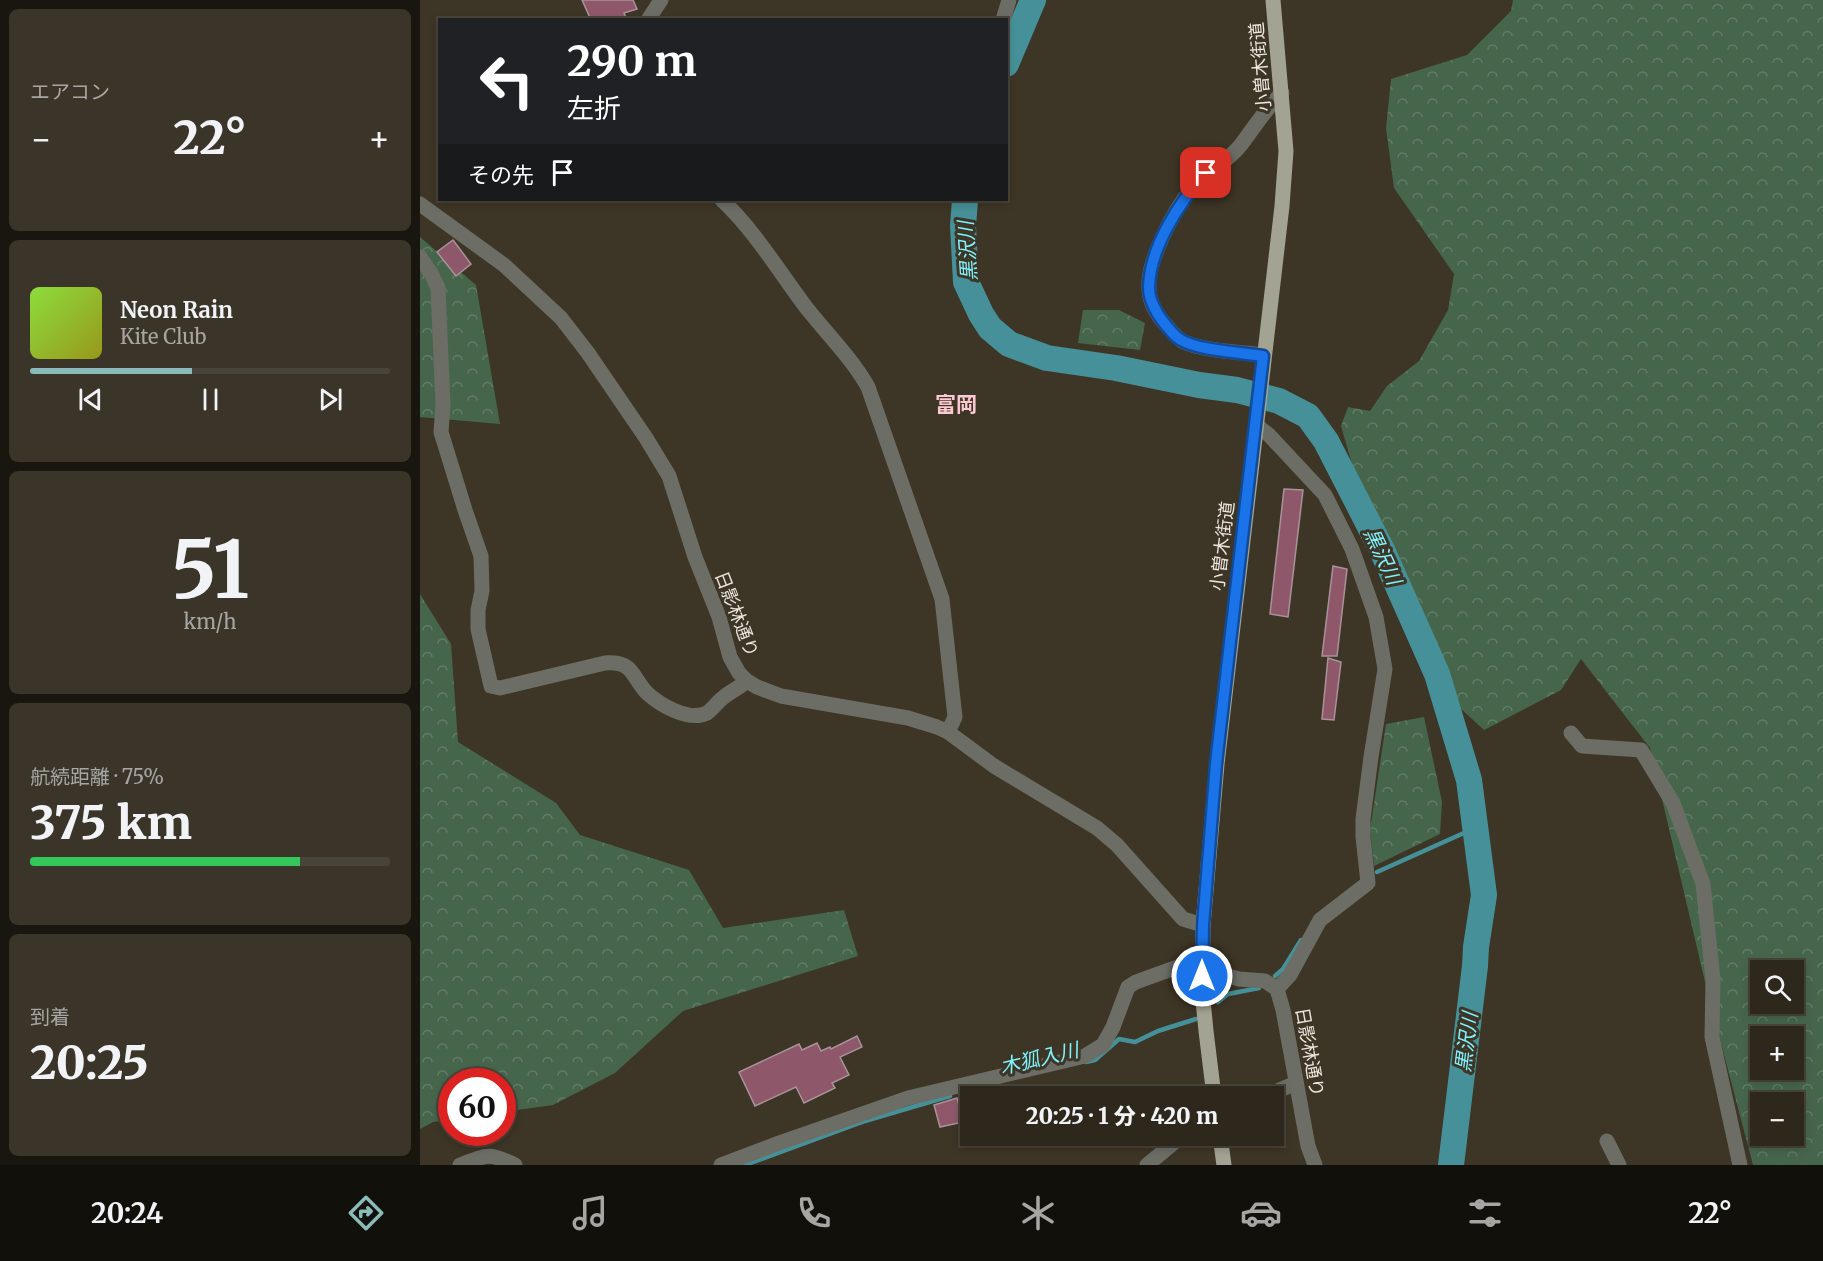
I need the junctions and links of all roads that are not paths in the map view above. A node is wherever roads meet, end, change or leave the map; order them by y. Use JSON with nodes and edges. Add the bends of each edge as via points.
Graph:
{"nodes":[{"id":1,"x":661,"y":0,"type":"edge"},
{"id":2,"x":1009,"y":0,"type":"edge"},
{"id":3,"x":1273,"y":0,"type":"edge"},
{"id":4,"x":649,"y":18,"type":"edge"},
{"id":5,"x":1004,"y":18,"type":"edge"},
{"id":6,"x":1282,"y":93,"type":"junction"},
{"id":7,"x":723,"y":201,"type":"edge"},
{"id":8,"x":430,"y":204,"type":"edge"},
{"id":9,"x":420,"y":257,"type":"edge"},
{"id":10,"x":1263,"y":356,"type":"junction"},
{"id":11,"x":1256,"y":422,"type":"junction"},
{"id":12,"x":747,"y":681,"type":"junction"},
{"id":13,"x":948,"y":732,"type":"junction"},
{"id":14,"x":1571,"y":733,"type":"dead end"},
{"id":15,"x":1203,"y":925,"type":"junction"},
{"id":16,"x":1201,"y":963,"type":"junction"},
{"id":17,"x":1277,"y":989,"type":"junction"},
{"id":18,"x":1296,"y":1083,"type":"junction"},
{"id":19,"x":1214,"y":1086,"type":"edge"},
{"id":20,"x":1284,"y":1088,"type":"edge"},
{"id":21,"x":1607,"y":1141,"type":"dead end"},
{"id":22,"x":1170,"y":1146,"type":"edge"},
{"id":23,"x":1221,"y":1146,"type":"edge"},
{"id":24,"x":460,"y":1165,"type":"edge"},
{"id":25,"x":515,"y":1165,"type":"edge"},
{"id":26,"x":722,"y":1165,"type":"edge"},
{"id":27,"x":1147,"y":1165,"type":"edge"},
{"id":28,"x":1224,"y":1165,"type":"edge"},
{"id":29,"x":1315,"y":1165,"type":"edge"},
{"id":30,"x":1619,"y":1165,"type":"edge"},
{"id":31,"x":1740,"y":1165,"type":"edge"}],
"edges":[{"from":1,"to":4,"type":"street"},
{"from":2,"to":5,"type":"street"},
{"from":3,"to":6,"type":"main road","name":"小曽木街道"},
{"from":6,"to":10,"type":"main road","name":"小曽木街道","via":[[1286,151]]},
{"from":6,"to":10,"type":"street","via":[[1239,147],[1206,173],[1183,200],[1159,245],[1149,289],[1157,313],[1180,339],[1194,346]]},
{"from":7,"to":13,"type":"street","via":[[740,217],[868,387],[942,599],[955,717]]},
{"from":8,"to":12,"type":"street","name":"日影林通り","via":[[561,318],[646,438],[669,476],[730,657]]},
{"from":9,"to":12,"type":"street","via":[[438,288],[443,383],[441,432],[481,556],[478,629],[491,686],[500,688],[616,662],[630,669],[646,692],[664,705],[699,715]]},
{"from":10,"to":11,"type":"main road","name":"小曽木街道"},
{"from":11,"to":15,"type":"main road","name":"小曽木街道","via":[[1216,764]]},
{"from":11,"to":17,"type":"street","via":[[1325,495],[1352,549],[1376,617],[1385,669],[1363,819],[1368,883],[1320,920],[1290,975]]},
{"from":12,"to":13,"type":"street","name":"日影林通り","via":[[781,696],[908,718]]},
{"from":13,"to":15,"type":"street","name":"日影林通り","via":[[994,766],[1097,828],[1183,919]]},
{"from":14,"to":31,"type":"street","via":[[1582,746],[1641,750],[1673,803],[1703,884],[1713,979],[1712,1037]]},
{"from":15,"to":16,"type":"main road","name":"小曽木街道"},
{"from":16,"to":17,"type":"street","name":"日影林通り","via":[[1221,974],[1265,981]]},
{"from":16,"to":19,"type":"main road","name":"小曽木街道"},
{"from":16,"to":26,"type":"street","via":[[1177,966],[1128,987],[1109,1036],[1098,1049],[1084,1056],[908,1098]]},
{"from":17,"to":18,"type":"street","name":"日影林通り"},
{"from":18,"to":20,"type":"street"},
{"from":18,"to":29,"type":"street","name":"日影林通り"},
{"from":21,"to":30,"type":"street"},
{"from":22,"to":27,"type":"street"},
{"from":23,"to":28,"type":"main road"},
{"from":24,"to":25,"type":"street","via":[[483,1156]]}]}
